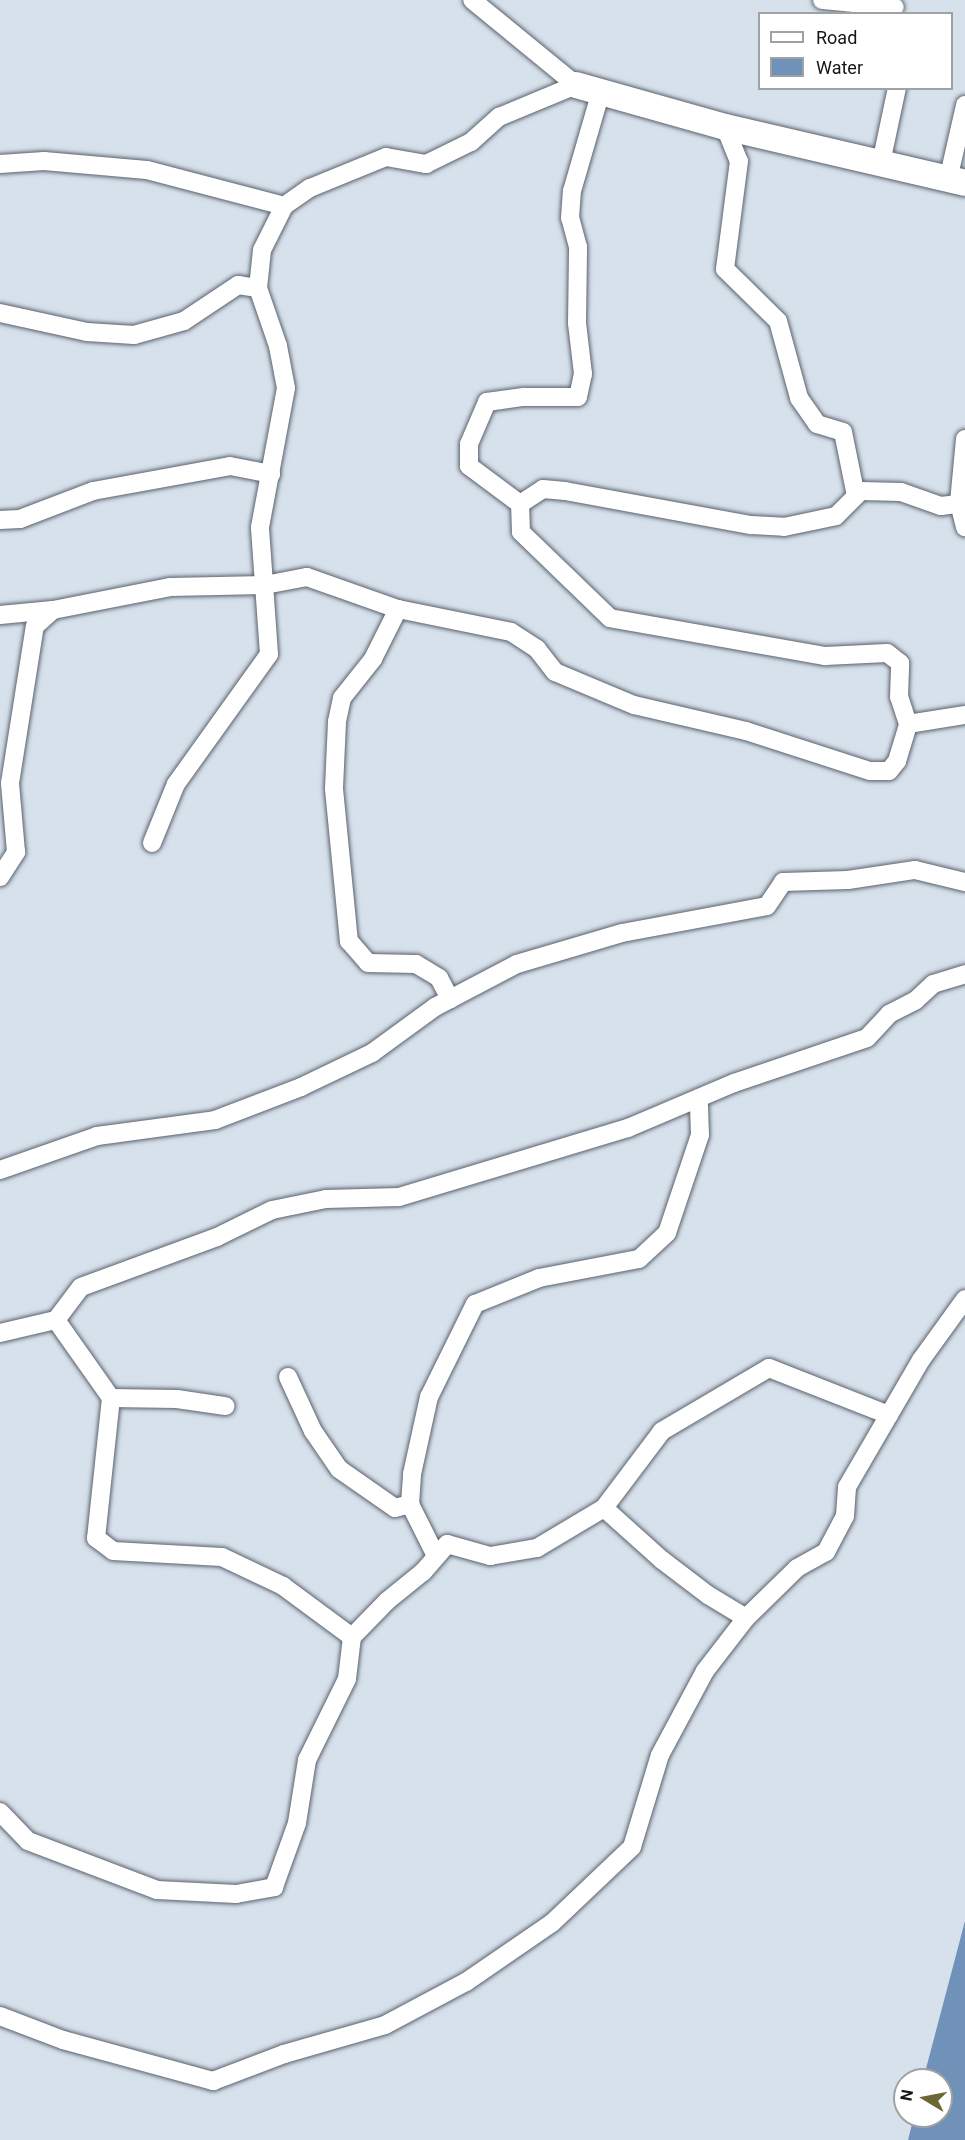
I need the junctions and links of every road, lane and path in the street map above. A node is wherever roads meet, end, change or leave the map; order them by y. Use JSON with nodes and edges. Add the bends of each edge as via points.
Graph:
{"nodes":[{"id":1,"x":472,"y":0,"type":"edge"},
{"id":2,"x":822,"y":0,"type":"edge"},
{"id":3,"x":898,"y":7,"type":"edge"},
{"id":4,"x":588,"y":88,"type":"junction"},
{"id":5,"x":897,"y":90,"type":"edge"},
{"id":6,"x":965,"y":105,"type":"edge"},
{"id":7,"x":725,"y":127,"type":"junction"},
{"id":8,"x":881,"y":163,"type":"junction"},
{"id":9,"x":0,"y":164,"type":"edge"},
{"id":10,"x":956,"y":182,"type":"edge"},
{"id":11,"x":284,"y":207,"type":"junction"},
{"id":12,"x":258,"y":288,"type":"junction"},
{"id":13,"x":0,"y":313,"type":"edge"},
{"id":14,"x":965,"y":440,"type":"edge"},
{"id":15,"x":271,"y":474,"type":"junction"},
{"id":16,"x":856,"y":496,"type":"junction"},
{"id":17,"x":962,"y":503,"type":"edge"},
{"id":18,"x":520,"y":504,"type":"junction"},
{"id":19,"x":0,"y":520,"type":"edge"},
{"id":20,"x":965,"y":527,"type":"edge"},
{"id":21,"x":265,"y":585,"type":"junction"},
{"id":22,"x":398,"y":609,"type":"junction"},
{"id":23,"x":53,"y":610,"type":"junction"},
{"id":24,"x":0,"y":615,"type":"edge"},
{"id":25,"x":965,"y":715,"type":"edge"},
{"id":26,"x":908,"y":724,"type":"junction"},
{"id":27,"x":5,"y":784,"type":"edge"},
{"id":28,"x":153,"y":843,"type":"dead end"},
{"id":29,"x":0,"y":877,"type":"edge"},
{"id":30,"x":965,"y":882,"type":"edge"},
{"id":31,"x":965,"y":974,"type":"edge"},
{"id":32,"x":450,"y":999,"type":"junction"},
{"id":33,"x":699,"y":1098,"type":"junction"},
{"id":34,"x":0,"y":1170,"type":"edge"},
{"id":35,"x":965,"y":1299,"type":"edge"},
{"id":36,"x":56,"y":1320,"type":"junction"},
{"id":37,"x":0,"y":1333,"type":"edge"},
{"id":38,"x":288,"y":1377,"type":"dead end"},
{"id":39,"x":111,"y":1398,"type":"junction"},
{"id":40,"x":225,"y":1406,"type":"dead end"},
{"id":41,"x":889,"y":1415,"type":"junction"},
{"id":42,"x":410,"y":1504,"type":"junction"},
{"id":43,"x":604,"y":1508,"type":"junction"},
{"id":44,"x":435,"y":1554,"type":"junction"},
{"id":45,"x":746,"y":1618,"type":"junction"},
{"id":46,"x":352,"y":1637,"type":"junction"},
{"id":47,"x":0,"y":1812,"type":"edge"},
{"id":48,"x":0,"y":2016,"type":"edge"}],
"edges":[{"from":1,"to":4,"type":"street"},
{"from":2,"to":3,"type":"street"},
{"from":4,"to":7,"type":"street"},
{"from":4,"to":11,"type":"street","via":[[500,117],[471,142],[426,164],[386,157],[310,188]]},
{"from":4,"to":18,"type":"street","via":[[570,218],[578,247],[577,323],[583,374],[578,397],[487,402],[469,444],[469,466]]},
{"from":5,"to":8,"type":"street"},
{"from":6,"to":10,"type":"street"},
{"from":7,"to":8,"type":"street"},
{"from":7,"to":16,"type":"street","via":[[739,161],[725,269],[778,321],[800,398],[817,424],[843,432]]},
{"from":8,"to":10,"type":"street"},
{"from":9,"to":11,"type":"street","via":[[44,161],[147,170]]},
{"from":11,"to":12,"type":"street","via":[[262,250]]},
{"from":12,"to":13,"type":"street","via":[[238,285],[184,321],[134,335],[87,332]]},
{"from":12,"to":15,"type":"street","via":[[278,346],[286,388]]},
{"from":14,"to":17,"type":"street"},
{"from":15,"to":19,"type":"street","via":[[230,466],[93,490],[20,519]]},
{"from":15,"to":21,"type":"street","via":[[260,527]]},
{"from":16,"to":17,"type":"street","via":[[861,491],[901,492],[941,506]]},
{"from":16,"to":18,"type":"street","via":[[836,516],[784,527],[751,525],[565,490],[543,489]]},
{"from":17,"to":20,"type":"street"},
{"from":18,"to":26,"type":"street","via":[[521,532],[610,618],[825,656],[887,653],[900,663],[899,697]]},
{"from":21,"to":22,"type":"street","via":[[307,577]]},
{"from":21,"to":23,"type":"street","via":[[170,587]]},
{"from":21,"to":28,"type":"street","via":[[264,626],[269,654],[176,784]]},
{"from":22,"to":26,"type":"street","via":[[511,632],[537,649],[555,672],[634,705],[746,731],[870,771],[889,771]]},
{"from":22,"to":32,"type":"street","via":[[373,659],[342,698],[337,723],[334,789],[349,941],[368,963],[416,963],[439,978]]},
{"from":23,"to":24,"type":"street"},
{"from":23,"to":27,"type":"street","via":[[35,626]]},
{"from":25,"to":26,"type":"street"},
{"from":27,"to":29,"type":"street","via":[[16,852]]},
{"from":30,"to":32,"type":"street","via":[[915,870],[848,880],[783,882],[767,906],[622,933],[517,964]]},
{"from":31,"to":33,"type":"street","via":[[933,984],[916,1000],[889,1014],[867,1038]]},
{"from":32,"to":34,"type":"street","via":[[372,1053],[301,1087],[215,1120],[97,1136]]},
{"from":33,"to":36,"type":"street","via":[[628,1128],[399,1197],[326,1199],[272,1210],[217,1237],[81,1287]]},
{"from":33,"to":42,"type":"street","via":[[700,1135],[667,1233],[639,1259],[539,1278],[475,1305],[429,1397]]},
{"from":35,"to":41,"type":"street","via":[[921,1360]]},
{"from":36,"to":37,"type":"street"},
{"from":36,"to":39,"type":"street"},
{"from":38,"to":42,"type":"street","via":[[313,1431],[339,1469],[395,1508]]},
{"from":39,"to":40,"type":"street","via":[[177,1399]]},
{"from":39,"to":46,"type":"street","via":[[96,1538],[112,1551],[222,1557],[283,1586]]},
{"from":41,"to":43,"type":"street","via":[[769,1368],[662,1431]]},
{"from":41,"to":45,"type":"street","via":[[847,1487],[846,1516],[826,1552],[797,1568]]},
{"from":42,"to":44,"type":"street"},
{"from":43,"to":44,"type":"street","via":[[537,1548],[490,1556],[447,1544]]},
{"from":43,"to":45,"type":"street","via":[[708,1595]]},
{"from":44,"to":46,"type":"street","via":[[423,1572]]},
{"from":45,"to":48,"type":"street","via":[[705,1671],[660,1755],[632,1847],[552,1923],[466,1982],[385,2025],[284,2054],[213,2081],[63,2040]]},
{"from":46,"to":47,"type":"street","via":[[347,1679],[307,1760],[297,1823],[274,1887],[236,1894],[157,1890],[28,1841]]}]}
